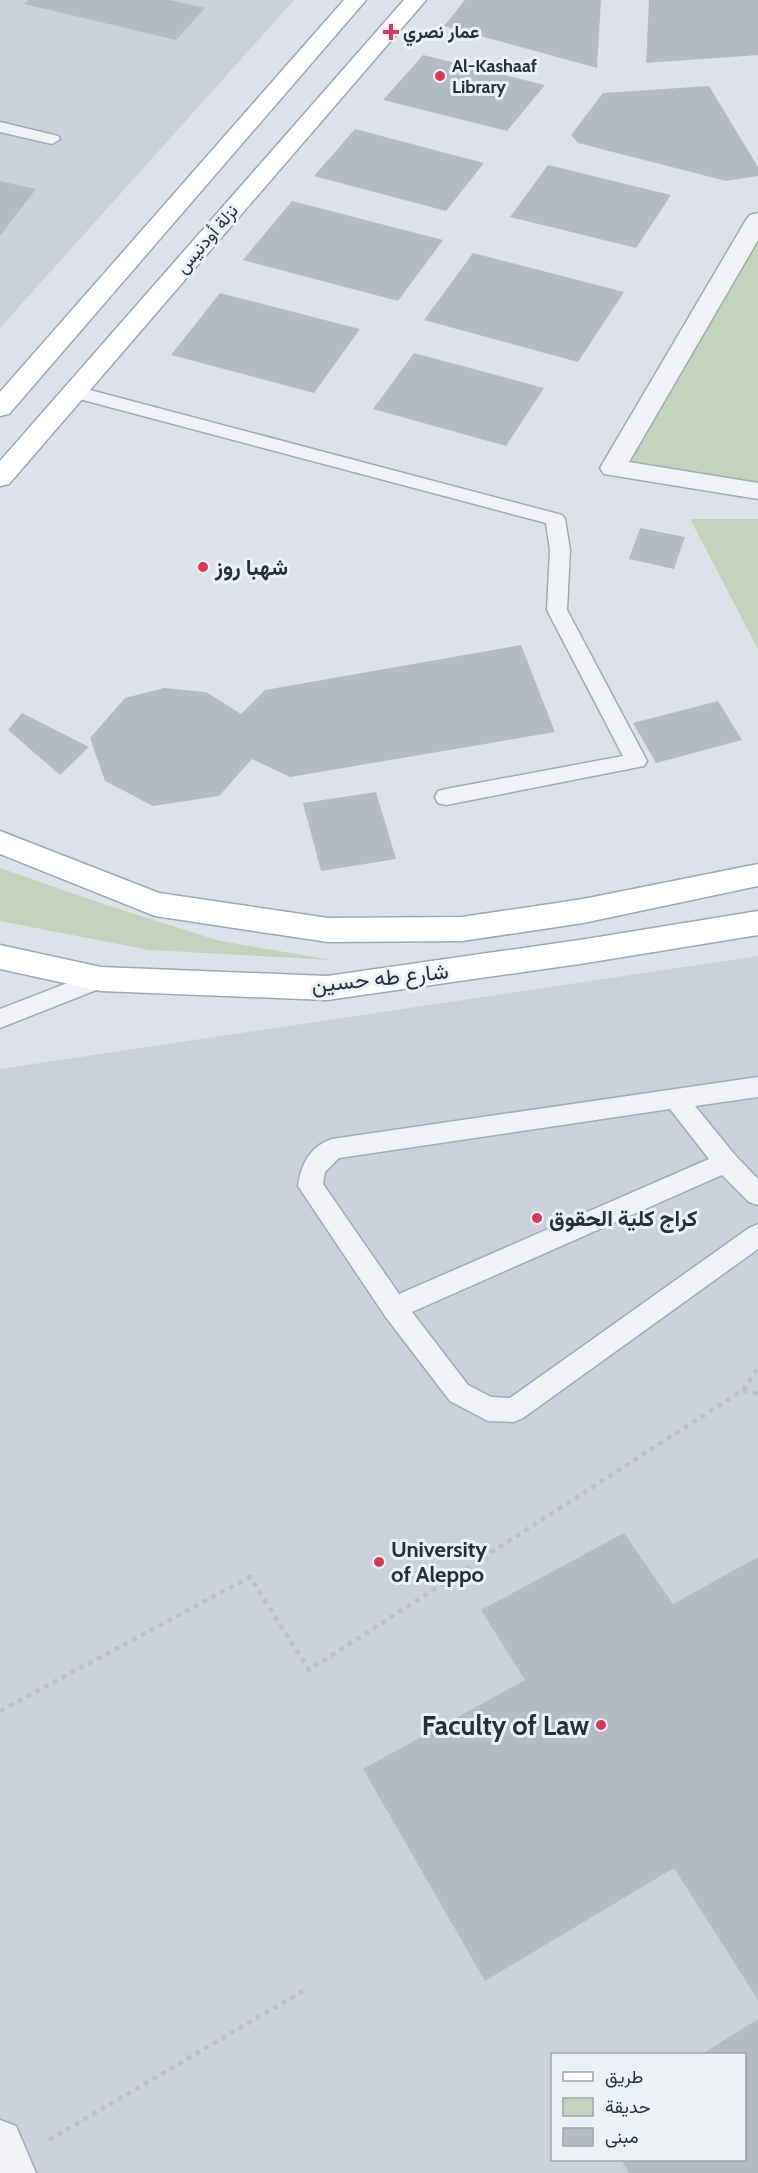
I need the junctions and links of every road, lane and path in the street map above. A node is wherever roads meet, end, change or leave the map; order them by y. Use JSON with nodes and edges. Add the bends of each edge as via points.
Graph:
{"nodes":[{"id":1,"x":355,"y":0,"type":"edge"},
{"id":2,"x":415,"y":0,"type":"edge"},
{"id":3,"x":0,"y":127,"type":"edge"},
{"id":4,"x":52,"y":139,"type":"dead end"},
{"id":5,"x":758,"y":220,"type":"edge"},
{"id":6,"x":75,"y":392,"type":"junction"},
{"id":7,"x":0,"y":408,"type":"edge"},
{"id":8,"x":0,"y":478,"type":"edge"},
{"id":9,"x":758,"y":491,"type":"edge"},
{"id":10,"x":446,"y":797,"type":"dead end"},
{"id":11,"x":0,"y":817,"type":"edge"},
{"id":12,"x":0,"y":842,"type":"edge"},
{"id":13,"x":31,"y":853,"type":"junction"},
{"id":14,"x":758,"y":875,"type":"edge"},
{"id":15,"x":758,"y":923,"type":"edge"},
{"id":16,"x":0,"y":957,"type":"edge"},
{"id":17,"x":100,"y":979,"type":"junction"},
{"id":18,"x":0,"y":1019,"type":"edge"},
{"id":19,"x":758,"y":1088,"type":"edge"},
{"id":20,"x":676,"y":1099,"type":"junction"},
{"id":21,"x":726,"y":1162,"type":"junction"},
{"id":22,"x":758,"y":1195,"type":"edge"},
{"id":23,"x":758,"y":1235,"type":"edge"},
{"id":24,"x":394,"y":1308,"type":"junction"},
{"id":25,"x":758,"y":1368,"type":"edge"},
{"id":26,"x":743,"y":1390,"type":"junction"},
{"id":27,"x":758,"y":1394,"type":"edge"},
{"id":28,"x":0,"y":1711,"type":"edge"},
{"id":29,"x":303,"y":1991,"type":"dead end"},
{"id":30,"x":8,"y":2159,"type":"edge"}],
"edges":[{"from":1,"to":7,"type":"main road"},
{"from":2,"to":6,"type":"main road","name":"نزلة أودنيس"},
{"from":3,"to":4,"type":"lane"},
{"from":5,"to":9,"type":"street","via":[[614,468]]},
{"from":6,"to":8,"type":"main road","name":"نزلة أودنيس"},
{"from":6,"to":10,"type":"lane","via":[[555,519],[560,550],[557,610],[636,760]]},
{"from":11,"to":13,"type":"main road"},
{"from":12,"to":13,"type":"main road"},
{"from":13,"to":14,"type":"main road","via":[[155,904],[328,930],[462,929],[583,911]]},
{"from":15,"to":17,"type":"main road","name":"شارع طه حسين","via":[[327,988]]},
{"from":16,"to":17,"type":"main road","name":"شارع طه حسين"},
{"from":17,"to":18,"type":"lane"},
{"from":19,"to":20,"type":"lane"},
{"from":20,"to":21,"type":"lane"},
{"from":20,"to":24,"type":"lane","via":[[332,1149],[313,1168],[310,1186]]},
{"from":21,"to":22,"type":"lane"},
{"from":21,"to":24,"type":"lane"},
{"from":23,"to":24,"type":"lane","via":[[514,1410],[488,1408],[459,1393]]},
{"from":25,"to":26,"type":"path"},
{"from":26,"to":27,"type":"path"},
{"from":26,"to":28,"type":"path","via":[[309,1670],[250,1577]]},
{"from":29,"to":30,"type":"path"}]}
